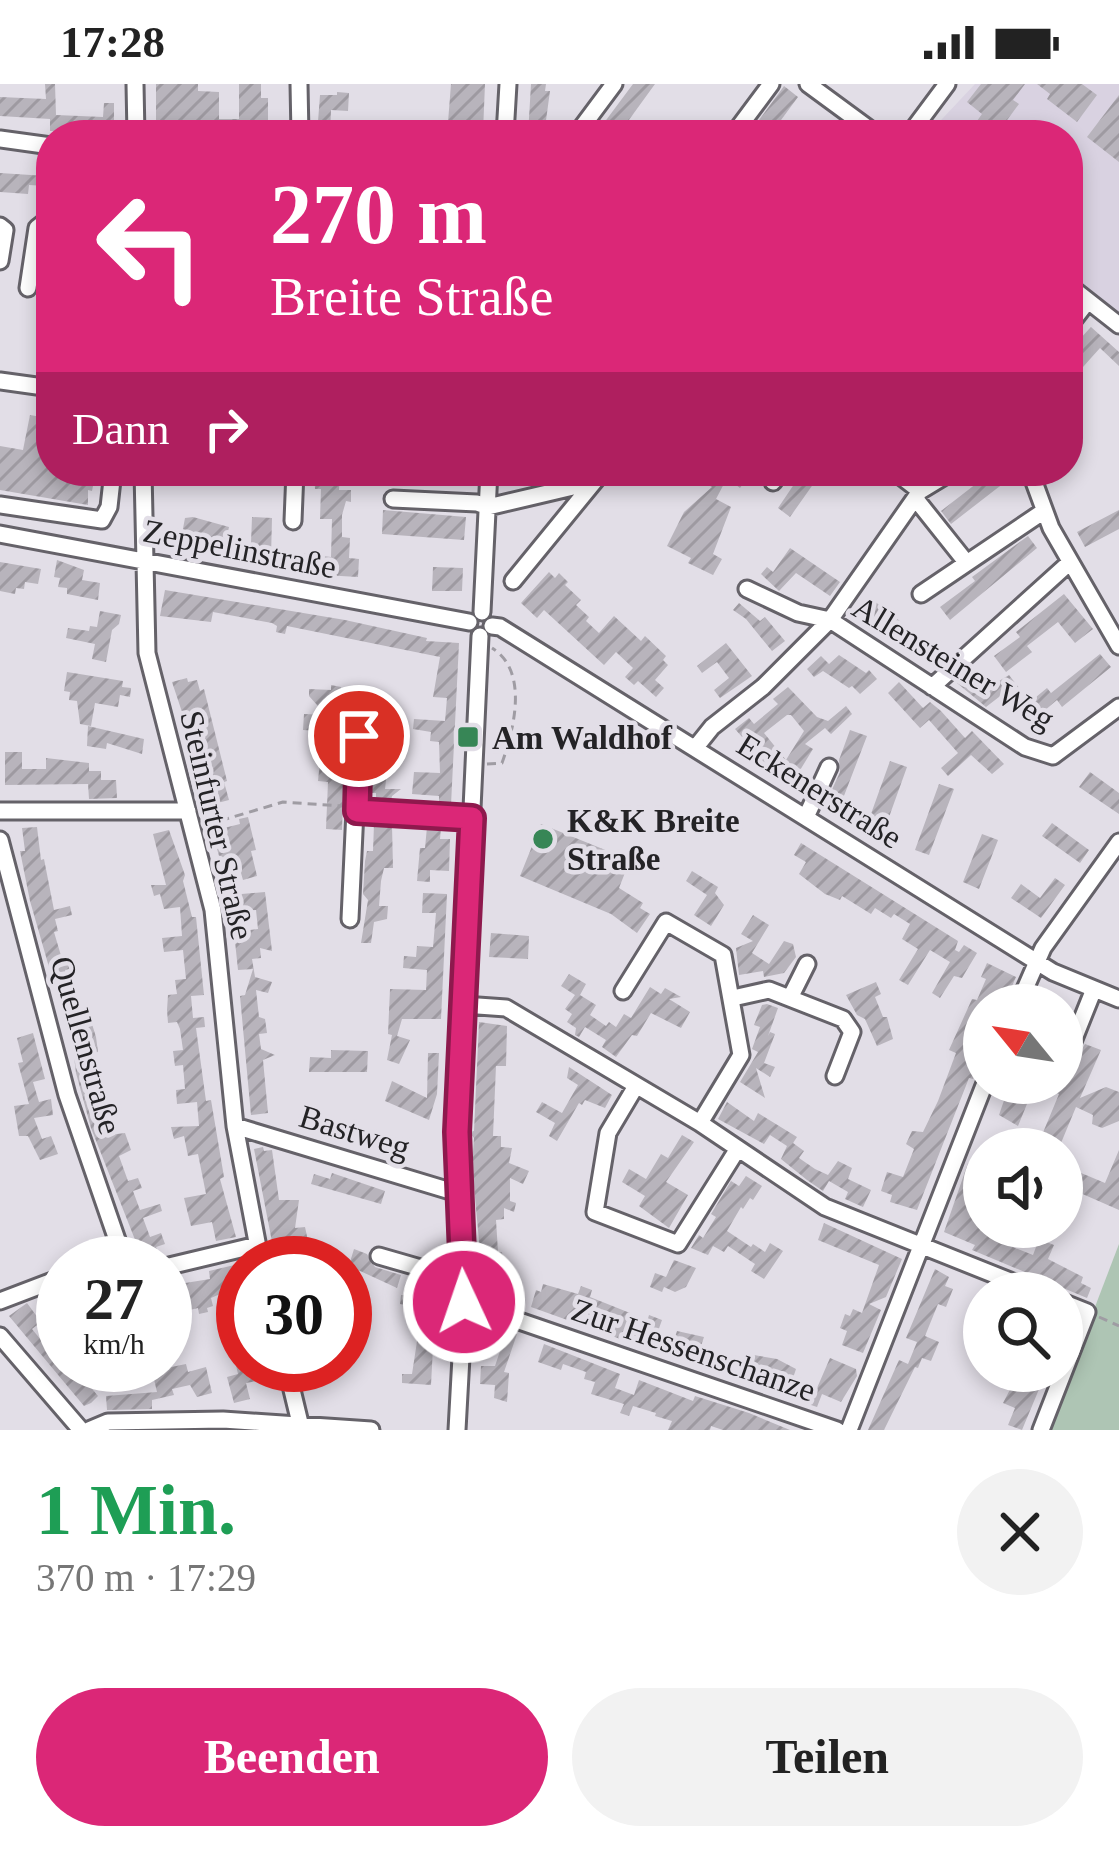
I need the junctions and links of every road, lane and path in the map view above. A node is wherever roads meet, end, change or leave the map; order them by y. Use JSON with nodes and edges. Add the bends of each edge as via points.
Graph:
{"nodes":[{"id":1,"x":135,"y":84,"type":"edge"},
{"id":2,"x":299,"y":84,"type":"edge"},
{"id":3,"x":508,"y":84,"type":"edge"},
{"id":4,"x":614,"y":84,"type":"edge"},
{"id":5,"x":771,"y":84,"type":"edge"},
{"id":6,"x":808,"y":84,"type":"edge"},
{"id":7,"x":947,"y":84,"type":"edge"},
{"id":8,"x":136,"y":120,"type":"edge"},
{"id":9,"x":300,"y":120,"type":"edge"},
{"id":10,"x":507,"y":120,"type":"edge"},
{"id":11,"x":587,"y":120,"type":"edge"},
{"id":12,"x":744,"y":120,"type":"edge"},
{"id":13,"x":857,"y":120,"type":"edge"},
{"id":14,"x":920,"y":120,"type":"edge"},
{"id":15,"x":0,"y":140,"type":"edge"},
{"id":16,"x":36,"y":144,"type":"edge"},
{"id":17,"x":0,"y":226,"type":"edge"},
{"id":18,"x":36,"y":235,"type":"edge"},
{"id":19,"x":0,"y":261,"type":"edge"},
{"id":20,"x":28,"y":288,"type":"dead end"},
{"id":21,"x":1083,"y":297,"type":"edge"},
{"id":22,"x":1088,"y":301,"type":"junction"},
{"id":23,"x":1083,"y":308,"type":"edge"},
{"id":24,"x":1119,"y":325,"type":"edge"},
{"id":25,"x":0,"y":381,"type":"edge"},
{"id":26,"x":36,"y":386,"type":"edge"},
{"id":27,"x":111,"y":486,"type":"edge"},
{"id":28,"x":143,"y":486,"type":"edge"},
{"id":29,"x":295,"y":486,"type":"edge"},
{"id":30,"x":489,"y":486,"type":"edge"},
{"id":31,"x":575,"y":486,"type":"edge"},
{"id":32,"x":591,"y":486,"type":"edge"},
{"id":33,"x":908,"y":486,"type":"edge"},
{"id":34,"x":930,"y":486,"type":"edge"},
{"id":35,"x":1035,"y":486,"type":"edge"},
{"id":36,"x":917,"y":495,"type":"junction"},
{"id":37,"x":393,"y":499,"type":"dead end"},
{"id":38,"x":0,"y":505,"type":"edge"},
{"id":39,"x":488,"y":507,"type":"junction"},
{"id":40,"x":1044,"y":511,"type":"junction"},
{"id":41,"x":293,"y":521,"type":"dead end"},
{"id":42,"x":0,"y":534,"type":"edge"},
{"id":43,"x":142,"y":559,"type":"junction"},
{"id":44,"x":966,"y":562,"type":"junction"},
{"id":45,"x":1069,"y":563,"type":"junction"},
{"id":46,"x":513,"y":581,"type":"dead end"},
{"id":47,"x":747,"y":589,"type":"dead end"},
{"id":48,"x":921,"y":595,"type":"dead end"},
{"id":49,"x":830,"y":620,"type":"junction"},
{"id":50,"x":481,"y":627,"type":"junction"},
{"id":51,"x":1119,"y":646,"type":"edge"},
{"id":52,"x":932,"y":688,"type":"junction"},
{"id":53,"x":360,"y":701,"type":"dead end"},
{"id":54,"x":1119,"y":707,"type":"edge"},
{"id":55,"x":696,"y":747,"type":"junction"},
{"id":56,"x":475,"y":764,"type":"junction"},
{"id":57,"x":829,"y":767,"type":"dead end"},
{"id":58,"x":357,"y":808,"type":"junction"},
{"id":59,"x":0,"y":811,"type":"edge"},
{"id":60,"x":806,"y":817,"type":"junction"},
{"id":61,"x":472,"y":818,"type":"junction"},
{"id":62,"x":190,"y":820,"type":"junction"},
{"id":63,"x":0,"y":840,"type":"edge"},
{"id":64,"x":1119,"y":842,"type":"edge"},
{"id":65,"x":350,"y":919,"type":"dead end"},
{"id":66,"x":1036,"y":962,"type":"junction"},
{"id":67,"x":807,"y":964,"type":"dead end"},
{"id":68,"x":1027,"y":984,"type":"edge"},
{"id":69,"x":1094,"y":989,"type":"junction"},
{"id":70,"x":623,"y":991,"type":"dead end"},
{"id":71,"x":733,"y":998,"type":"junction"},
{"id":72,"x":790,"y":998,"type":"junction"},
{"id":73,"x":1119,"y":999,"type":"edge"},
{"id":74,"x":464,"y":1005,"type":"junction"},
{"id":75,"x":1083,"y":1016,"type":"edge"},
{"id":76,"x":835,"y":1076,"type":"dead end"},
{"id":77,"x":636,"y":1086,"type":"junction"},
{"id":78,"x":976,"y":1104,"type":"edge"},
{"id":79,"x":700,"y":1124,"type":"junction"},
{"id":80,"x":235,"y":1126,"type":"junction"},
{"id":81,"x":737,"y":1150,"type":"junction"},
{"id":82,"x":457,"y":1193,"type":"junction"},
{"id":83,"x":110,"y":1236,"type":"edge"},
{"id":84,"x":255,"y":1236,"type":"edge"},
{"id":85,"x":922,"y":1246,"type":"junction"},
{"id":86,"x":379,"y":1256,"type":"dead end"},
{"id":87,"x":987,"y":1272,"type":"edge"},
{"id":88,"x":462,"y":1274,"type":"junction"},
{"id":89,"x":36,"y":1287,"type":"edge"},
{"id":90,"x":0,"y":1301,"type":"edge"},
{"id":91,"x":464,"y":1302,"type":"junction"},
{"id":92,"x":1083,"y":1310,"type":"edge"},
{"id":93,"x":1088,"y":1312,"type":"junction"},
{"id":94,"x":1119,"y":1326,"type":"edge"},
{"id":95,"x":0,"y":1336,"type":"edge"},
{"id":96,"x":292,"y":1392,"type":"edge"},
{"id":97,"x":300,"y":1424,"type":"junction"},
{"id":98,"x":85,"y":1430,"type":"edge"},
{"id":99,"x":371,"y":1430,"type":"edge"},
{"id":100,"x":458,"y":1430,"type":"edge"},
{"id":101,"x":836,"y":1430,"type":"edge"},
{"id":102,"x":849,"y":1430,"type":"edge"},
{"id":103,"x":1041,"y":1430,"type":"edge"}],
"edges":[{"from":1,"to":8,"type":"street"},
{"from":2,"to":9,"type":"street"},
{"from":3,"to":10,"type":"street"},
{"from":4,"to":11,"type":"street"},
{"from":5,"to":12,"type":"street"},
{"from":6,"to":13,"type":"street"},
{"from":7,"to":14,"type":"street"},
{"from":15,"to":16,"type":"street"},
{"from":17,"to":19,"type":"street"},
{"from":18,"to":20,"type":"street"},
{"from":21,"to":22,"type":"street"},
{"from":22,"to":23,"type":"street"},
{"from":22,"to":24,"type":"street"},
{"from":25,"to":26,"type":"street"},
{"from":27,"to":38,"type":"street","via":[[102,520]]},
{"from":28,"to":43,"type":"street","name":"Steinfurter Straße"},
{"from":29,"to":41,"type":"street"},
{"from":30,"to":39,"type":"street"},
{"from":31,"to":39,"type":"street"},
{"from":32,"to":46,"type":"street"},
{"from":33,"to":36,"type":"street"},
{"from":34,"to":36,"type":"street"},
{"from":35,"to":40,"type":"street"},
{"from":36,"to":44,"type":"street"},
{"from":36,"to":49,"type":"street"},
{"from":37,"to":39,"type":"street"},
{"from":39,"to":50,"type":"street"},
{"from":40,"to":44,"type":"street"},
{"from":40,"to":45,"type":"street"},
{"from":42,"to":43,"type":"street","name":"Zeppelinstraße"},
{"from":43,"to":50,"type":"street","name":"Zeppelinstraße"},
{"from":43,"to":62,"type":"street","name":"Steinfurter Straße","via":[[147,653]]},
{"from":44,"to":48,"type":"street"},
{"from":45,"to":51,"type":"street"},
{"from":45,"to":52,"type":"street"},
{"from":47,"to":49,"type":"street","name":"Allensteiner Weg"},
{"from":49,"to":52,"type":"street","name":"Allensteiner Weg"},
{"from":49,"to":55,"type":"street"},
{"from":50,"to":55,"type":"street","name":"Eckenerstraße","via":[[500,627]]},
{"from":50,"to":56,"type":"street"},
{"from":50,"to":56,"type":"path","via":[[515,678],[502,763]]},
{"from":52,"to":54,"type":"street","name":"Allensteiner Weg","via":[[1053,757]]},
{"from":53,"to":58,"type":"street"},
{"from":55,"to":60,"type":"street","name":"Eckenerstraße"},
{"from":56,"to":61,"type":"street"},
{"from":57,"to":60,"type":"street"},
{"from":58,"to":61,"type":"street"},
{"from":58,"to":62,"type":"path","via":[[284,802]]},
{"from":58,"to":65,"type":"street"},
{"from":59,"to":62,"type":"street"},
{"from":60,"to":66,"type":"street","name":"Eckenerstraße"},
{"from":61,"to":74,"type":"street"},
{"from":62,"to":80,"type":"street","name":"Steinfurter Straße","via":[[213,910]]},
{"from":63,"to":83,"type":"street","name":"Quellenstraße"},
{"from":64,"to":66,"type":"street"},
{"from":66,"to":68,"type":"street"},
{"from":66,"to":69,"type":"street","name":"Eckenerstraße"},
{"from":67,"to":72,"type":"street"},
{"from":69,"to":73,"type":"street","name":"Eckenerstraße"},
{"from":69,"to":75,"type":"street"},
{"from":70,"to":71,"type":"street","via":[[665,922],[723,955]]},
{"from":71,"to":72,"type":"street","via":[[769,990]]},
{"from":71,"to":79,"type":"street","via":[[741,1055]]},
{"from":72,"to":76,"type":"street","via":[[843,1019],[852,1032]]},
{"from":74,"to":77,"type":"street","via":[[506,1008]]},
{"from":74,"to":82,"type":"street"},
{"from":77,"to":79,"type":"street"},
{"from":77,"to":81,"type":"street","via":[[608,1133],[595,1212],[678,1244]]},
{"from":78,"to":85,"type":"street"},
{"from":79,"to":81,"type":"street"},
{"from":80,"to":82,"type":"street","name":"Bastweg"},
{"from":80,"to":84,"type":"street","name":"Steinfurter Straße"},
{"from":81,"to":85,"type":"street","via":[[825,1207]]},
{"from":82,"to":88,"type":"street"},
{"from":85,"to":87,"type":"street"},
{"from":85,"to":102,"type":"street"},
{"from":86,"to":88,"type":"street"},
{"from":88,"to":91,"type":"street"},
{"from":89,"to":90,"type":"street"},
{"from":91,"to":100,"type":"street"},
{"from":91,"to":101,"type":"street","name":"Zur Hessenschanze"},
{"from":92,"to":93,"type":"street"},
{"from":93,"to":94,"type":"path"},
{"from":93,"to":103,"type":"street"},
{"from":95,"to":98,"type":"street"},
{"from":96,"to":97,"type":"street"},
{"from":97,"to":98,"type":"street","via":[[108,1422]]},
{"from":97,"to":99,"type":"street"}]}
